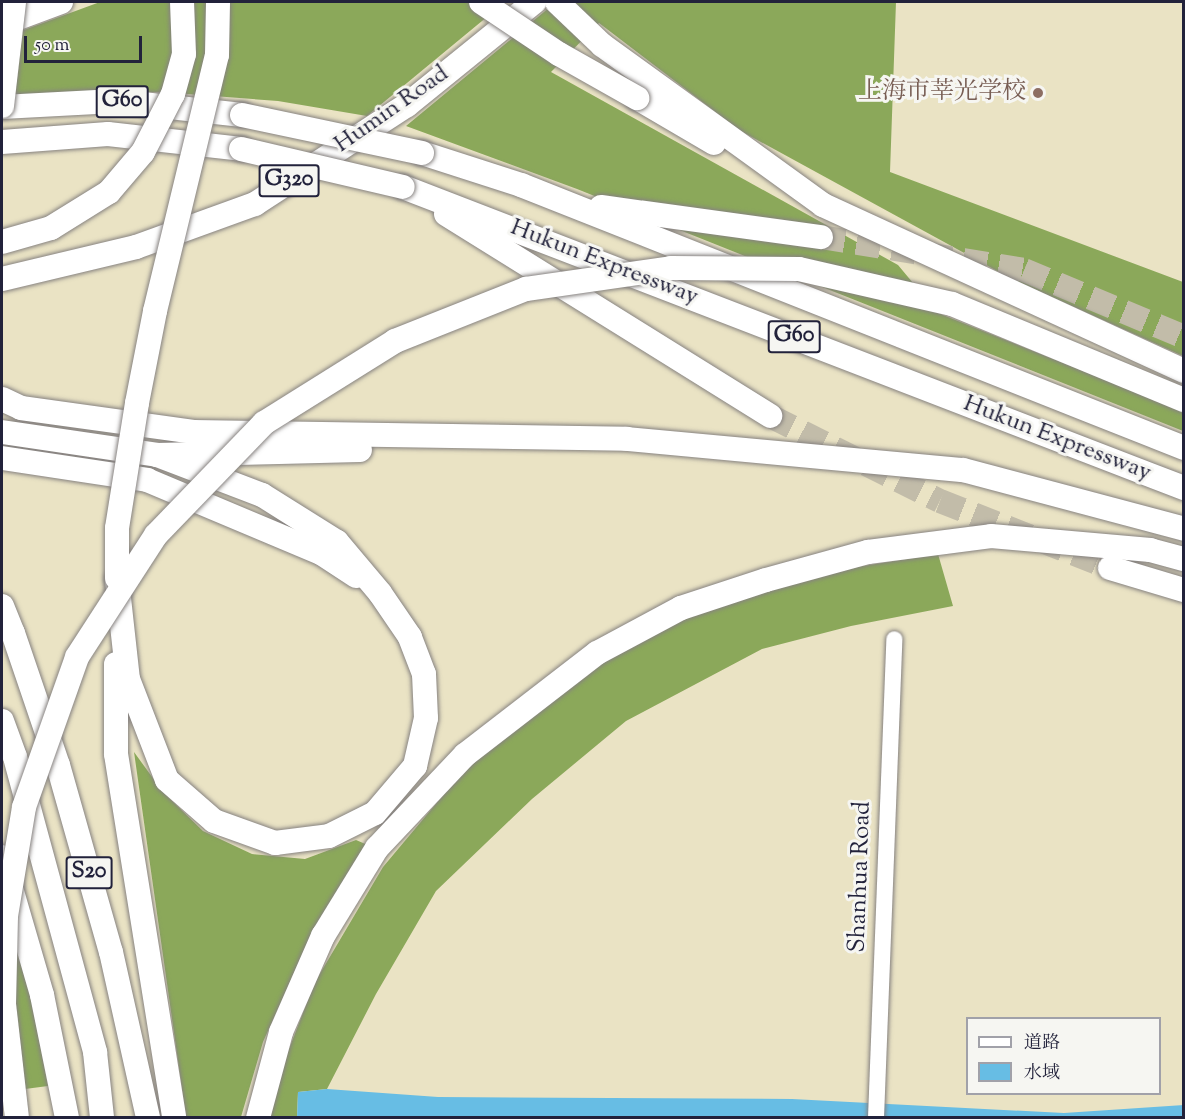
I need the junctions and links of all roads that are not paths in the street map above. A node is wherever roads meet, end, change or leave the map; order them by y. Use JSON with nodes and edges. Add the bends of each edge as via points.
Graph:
{"nodes":[{"id":1,"x":14,"y":2,"type":"edge"},
{"id":2,"x":61,"y":2,"type":"edge"},
{"id":3,"x":182,"y":2,"type":"edge"},
{"id":4,"x":218,"y":2,"type":"edge"},
{"id":5,"x":481,"y":2,"type":"edge"},
{"id":6,"x":534,"y":2,"type":"edge"},
{"id":7,"x":557,"y":2,"type":"edge"},
{"id":8,"x":2,"y":24,"type":"edge"},
{"id":9,"x":642,"y":88,"type":"junction"},
{"id":10,"x":2,"y":107,"type":"edge"},
{"id":11,"x":2,"y":142,"type":"edge"},
{"id":12,"x":403,"y":187,"type":"junction"},
{"id":13,"x":563,"y":202,"type":"junction"},
{"id":14,"x":821,"y":237,"type":"tunnel mouth"},
{"id":15,"x":2,"y":242,"type":"edge"},
{"id":16,"x":2,"y":279,"type":"edge"},
{"id":17,"x":1184,"y":371,"type":"edge"},
{"id":18,"x":2,"y":399,"type":"edge"},
{"id":19,"x":1184,"y":400,"type":"edge"},
{"id":20,"x":770,"y":416,"type":"tunnel mouth"},
{"id":21,"x":2,"y":432,"type":"edge"},
{"id":22,"x":627,"y":439,"type":"junction"},
{"id":23,"x":1184,"y":448,"type":"edge"},
{"id":24,"x":157,"y":455,"type":"junction"},
{"id":25,"x":2,"y":458,"type":"edge"},
{"id":26,"x":1184,"y":488,"type":"edge"},
{"id":27,"x":1184,"y":529,"type":"edge"},
{"id":28,"x":1184,"y":559,"type":"edge"},
{"id":29,"x":1110,"y":568,"type":"tunnel mouth"},
{"id":30,"x":117,"y":578,"type":"junction"},
{"id":31,"x":1184,"y":590,"type":"edge"},
{"id":32,"x":380,"y":593,"type":"junction"},
{"id":33,"x":2,"y":606,"type":"edge"},
{"id":34,"x":894,"y":639,"type":"dead end"},
{"id":35,"x":2,"y":721,"type":"edge"},
{"id":36,"x":2,"y":857,"type":"edge"},
{"id":37,"x":17,"y":1118,"type":"edge"},
{"id":38,"x":67,"y":1118,"type":"edge"},
{"id":39,"x":102,"y":1118,"type":"edge"},
{"id":40,"x":148,"y":1118,"type":"edge"},
{"id":41,"x":174,"y":1118,"type":"edge"},
{"id":42,"x":258,"y":1118,"type":"edge"},
{"id":43,"x":876,"y":1118,"type":"edge"}],
"edges":[{"from":1,"to":10,"type":"highway","bridge":true},
{"from":2,"to":8,"type":"highway"},
{"from":3,"to":15,"type":"highway","bridge":true,"via":[[184,54],[173,94],[143,152],[109,192],[51,228]]},
{"from":4,"to":30,"type":"highway","bridge":true,"via":[[216,55],[137,403],[117,528]]},
{"from":5,"to":9,"type":"highway","bridge":true,"via":[[559,54]]},
{"from":6,"to":16,"type":"highway","name":"Humin Road","number":"G320","via":[[407,105],[255,204],[136,247]]},
{"from":7,"to":9,"type":"highway"},
{"from":9,"to":17,"type":"highway","via":[[823,205]]},
{"from":10,"to":13,"type":"highway","name":"Hukun Expressway","number":"G60","bridge":true,"via":[[115,101],[242,115],[422,153]]},
{"from":11,"to":12,"type":"highway","name":"Hukun Expressway","number":"G60","bridge":true,"via":[[108,134],[241,149]]},
{"from":12,"to":20,"type":"highway"},
{"from":12,"to":26,"type":"highway","name":"Hukun Expressway","number":"G60"},
{"from":13,"to":14,"type":"highway"},
{"from":13,"to":23,"type":"highway","name":"Hukun Expressway","number":"G60"},
{"from":18,"to":22,"type":"highway","via":[[21,408],[194,432]]},
{"from":19,"to":37,"type":"highway","bridge":true,"via":[[952,304],[799,269],[671,268],[526,290],[395,341],[264,423],[156,535],[77,657],[24,807],[6,916],[4,1004]]},
{"from":21,"to":24,"type":"highway"},
{"from":22,"to":24,"type":"highway"},
{"from":22,"to":27,"type":"highway","via":[[963,470]]},
{"from":24,"to":32,"type":"highway","via":[[262,495],[337,542]]},
{"from":25,"to":32,"type":"highway","via":[[147,480],[321,553]]},
{"from":28,"to":42,"type":"highway","via":[[1150,550],[991,536],[868,552],[681,609],[597,652],[465,755],[377,848],[323,936],[290,1010]]},
{"from":29,"to":31,"type":"highway"},
{"from":30,"to":32,"type":"highway","bridge":true,"via":[[128,679],[167,780],[214,821],[275,843],[329,836],[375,813],[415,766],[426,718],[424,674],[410,637]]},
{"from":30,"to":41,"type":"highway","bridge":true,"via":[[116,754]]},
{"from":33,"to":40,"type":"highway","number":"S20","via":[[70,808],[111,952]]},
{"from":34,"to":43,"type":"street","name":"Shanhua Road"},
{"from":35,"to":39,"type":"highway","number":"S20","bridge":true,"via":[[95,1052]]},
{"from":36,"to":38,"type":"highway","bridge":true,"via":[[42,995]]}]}
